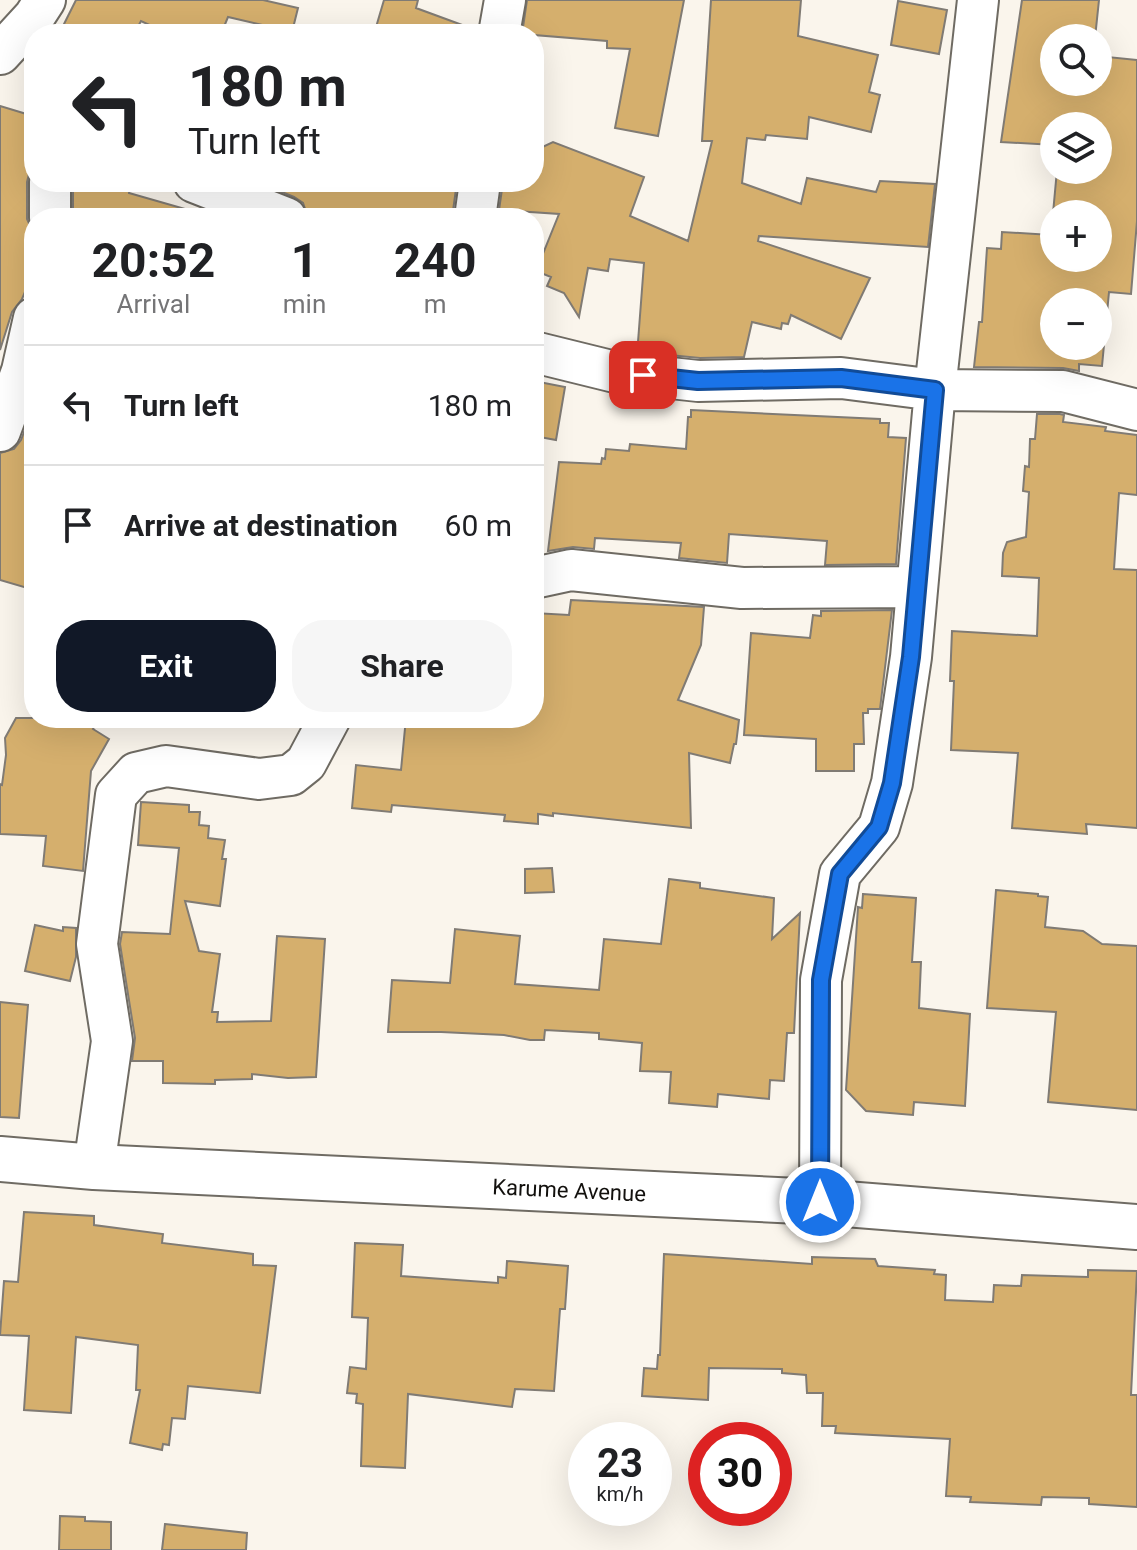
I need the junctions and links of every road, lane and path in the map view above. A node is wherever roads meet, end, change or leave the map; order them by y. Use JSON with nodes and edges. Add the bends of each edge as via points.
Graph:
{"nodes":[{"id":1,"x":45,"y":0,"type":"edge"},
{"id":2,"x":505,"y":0,"type":"edge"},
{"id":3,"x":978,"y":0,"type":"edge"},
{"id":4,"x":28,"y":24,"type":"edge"},
{"id":5,"x":501,"y":24,"type":"edge"},
{"id":6,"x":24,"y":28,"type":"edge"},
{"id":7,"x":0,"y":54,"type":"edge"},
{"id":8,"x":220,"y":192,"type":"edge"},
{"id":9,"x":260,"y":208,"type":"edge"},
{"id":10,"x":544,"y":354,"type":"edge"},
{"id":11,"x":24,"y":362,"type":"edge"},
{"id":12,"x":935,"y":390,"type":"junction"},
{"id":13,"x":1137,"y":410,"type":"edge"},
{"id":14,"x":0,"y":431,"type":"edge"},
{"id":15,"x":544,"y":576,"type":"edge"},
{"id":16,"x":917,"y":587,"type":"junction"},
{"id":17,"x":325,"y":728,"type":"edge"},
{"id":18,"x":0,"y":1159,"type":"edge"},
{"id":19,"x":94,"y":1167,"type":"junction"},
{"id":20,"x":820,"y":1202,"type":"junction"},
{"id":21,"x":1137,"y":1227,"type":"edge"}],
"edges":[{"from":1,"to":4,"type":"street"},
{"from":2,"to":5,"type":"street"},
{"from":3,"to":12,"type":"street"},
{"from":6,"to":7,"type":"street"},
{"from":8,"to":9,"type":"street"},
{"from":10,"to":12,"type":"street","via":[[615,372],[698,381],[841,378]]},
{"from":11,"to":14,"type":"street"},
{"from":12,"to":13,"type":"street","via":[[1063,391]]},
{"from":12,"to":16,"type":"street"},
{"from":15,"to":16,"type":"street","via":[[571,570],[742,588]]},
{"from":16,"to":20,"type":"street","via":[[892,783],[879,827],[840,874],[823,967]]},
{"from":17,"to":19,"type":"street","via":[[306,763],[291,775],[259,779],[166,766],[136,773],[116,795],[97,944],[112,1041]]},
{"from":18,"to":19,"type":"main road","name":"Karume Avenue"},
{"from":19,"to":20,"type":"main road","name":"Karume Avenue"},
{"from":20,"to":21,"type":"main road","name":"Karume Avenue"}]}
